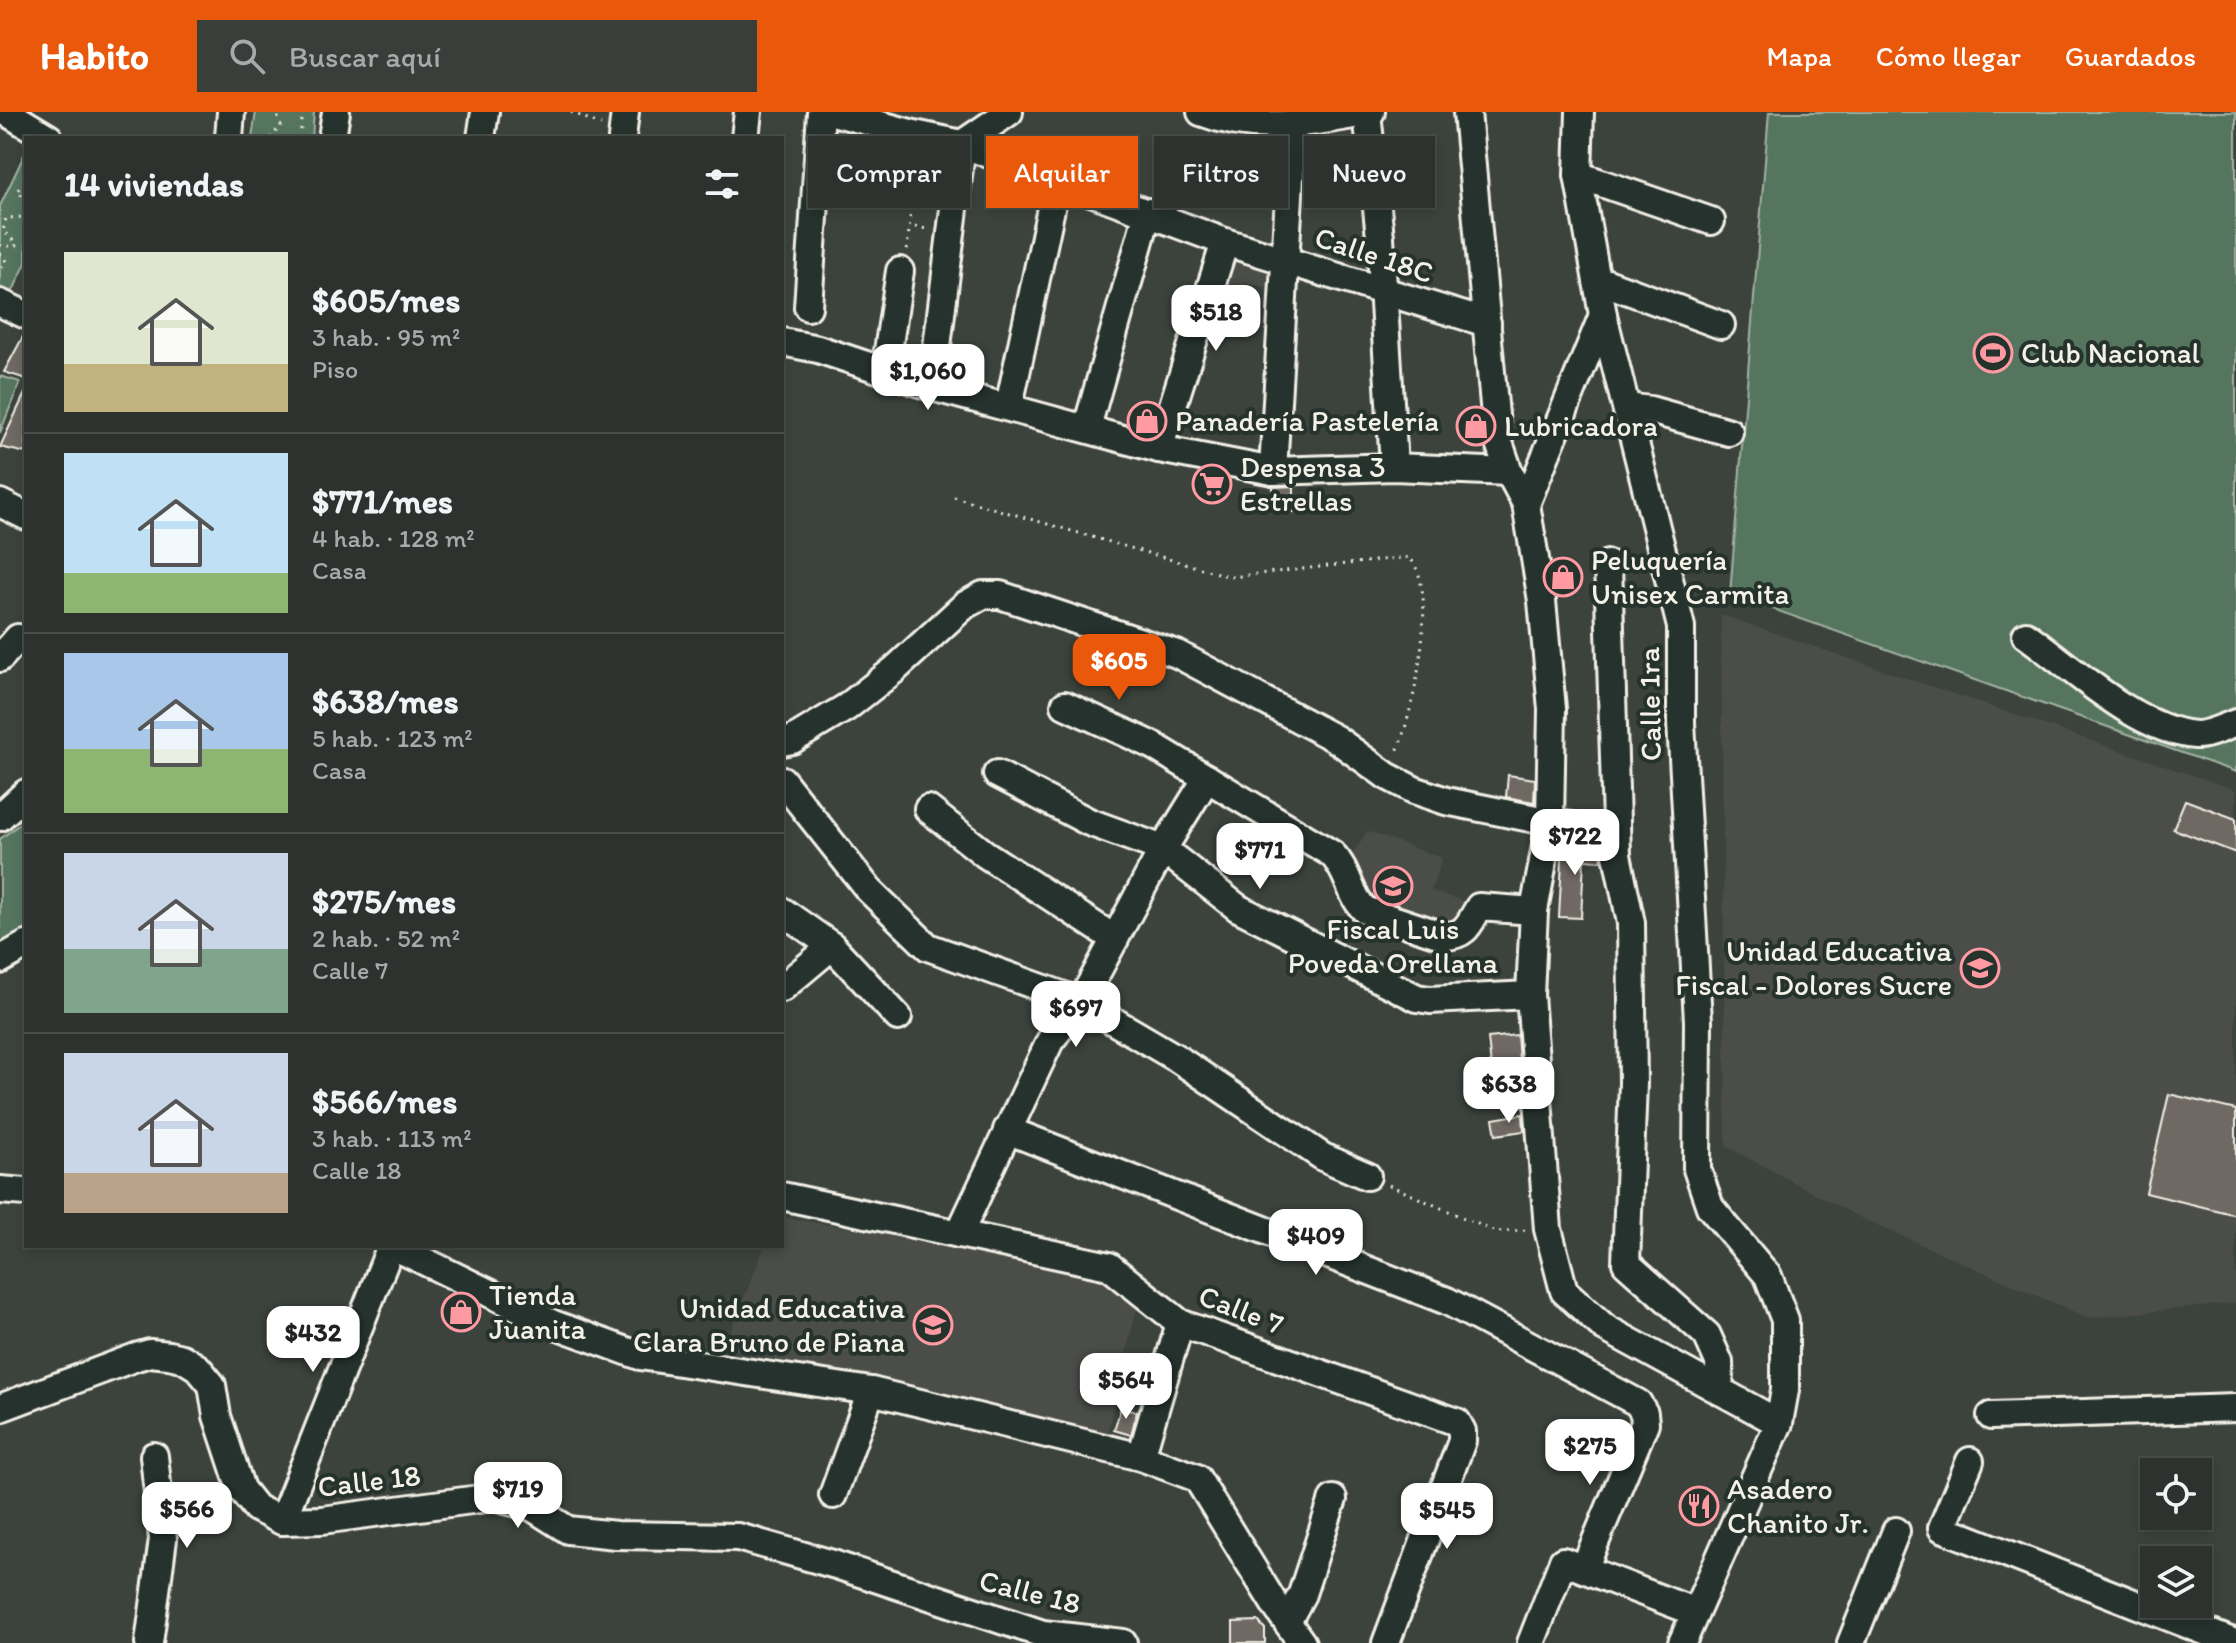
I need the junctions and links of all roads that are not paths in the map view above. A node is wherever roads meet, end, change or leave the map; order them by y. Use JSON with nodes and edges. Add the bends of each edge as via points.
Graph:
{"nodes":[{"id":1,"x":6,"y":112,"type":"edge"},
{"id":2,"x":231,"y":112,"type":"edge"},
{"id":3,"x":336,"y":112,"type":"edge"},
{"id":4,"x":485,"y":112,"type":"edge"},
{"id":5,"x":625,"y":112,"type":"edge"},
{"id":6,"x":748,"y":112,"type":"edge"},
{"id":7,"x":821,"y":112,"type":"edge"},
{"id":8,"x":833,"y":112,"type":"edge"},
{"id":9,"x":1009,"y":112,"type":"edge"},
{"id":10,"x":1201,"y":112,"type":"edge"},
{"id":11,"x":1369,"y":112,"type":"edge"},
{"id":12,"x":1467,"y":112,"type":"edge"},
{"id":13,"x":1580,"y":112,"type":"edge"},
{"id":14,"x":1323,"y":116,"type":"edge"},
{"id":15,"x":1293,"y":126,"type":"junction"},
{"id":16,"x":45,"y":128,"type":"edge"},
{"id":17,"x":229,"y":136,"type":"edge"},
{"id":18,"x":332,"y":136,"type":"edge"},
{"id":19,"x":481,"y":136,"type":"edge"},
{"id":20,"x":622,"y":136,"type":"edge"},
{"id":21,"x":745,"y":136,"type":"edge"},
{"id":22,"x":924,"y":136,"type":"edge"},
{"id":23,"x":970,"y":139,"type":"edge"},
{"id":24,"x":1578,"y":175,"type":"junction"},
{"id":25,"x":954,"y":208,"type":"edge"},
{"id":26,"x":1051,"y":208,"type":"edge"},
{"id":27,"x":1137,"y":208,"type":"edge"},
{"id":28,"x":1148,"y":212,"type":"junction"},
{"id":29,"x":1711,"y":221,"type":"dead end"},
{"id":30,"x":1225,"y":242,"type":"junction"},
{"id":31,"x":1287,"y":261,"type":"junction"},
{"id":32,"x":900,"y":271,"type":"dead end"},
{"id":33,"x":1599,"y":280,"type":"junction"},
{"id":34,"x":1384,"y":293,"type":"junction"},
{"id":35,"x":0,"y":303,"type":"edge"},
{"id":36,"x":808,"y":307,"type":"dead end"},
{"id":37,"x":24,"y":314,"type":"edge"},
{"id":38,"x":1603,"y":315,"type":"junction"},
{"id":39,"x":1487,"y":323,"type":"junction"},
{"id":40,"x":1721,"y":325,"type":"dead end"},
{"id":41,"x":784,"y":342,"type":"edge"},
{"id":42,"x":888,"y":351,"type":"dead end"},
{"id":43,"x":932,"y":387,"type":"junction"},
{"id":44,"x":1009,"y":406,"type":"junction"},
{"id":45,"x":1627,"y":407,"type":"junction"},
{"id":46,"x":1087,"y":427,"type":"junction"},
{"id":47,"x":1729,"y":432,"type":"dead end"},
{"id":48,"x":1159,"y":449,"type":"junction"},
{"id":49,"x":1394,"y":467,"type":"junction"},
{"id":50,"x":1273,"y":471,"type":"junction"},
{"id":51,"x":1509,"y":472,"type":"junction"},
{"id":52,"x":0,"y":503,"type":"edge"},
{"id":53,"x":1526,"y":504,"type":"junction"},
{"id":54,"x":24,"y":515,"type":"edge"},
{"id":55,"x":1608,"y":564,"type":"dead end"},
{"id":56,"x":2026,"y":635,"type":"dead end"},
{"id":57,"x":15,"y":637,"type":"edge"},
{"id":58,"x":0,"y":658,"type":"edge"},
{"id":59,"x":1065,"y":705,"type":"dead end"},
{"id":60,"x":2236,"y":723,"type":"edge"},
{"id":61,"x":784,"y":742,"type":"edge"},
{"id":62,"x":997,"y":774,"type":"dead end"},
{"id":63,"x":1207,"y":778,"type":"junction"},
{"id":64,"x":784,"y":783,"type":"edge"},
{"id":65,"x":24,"y":795,"type":"edge"},
{"id":66,"x":928,"y":809,"type":"dead end"},
{"id":67,"x":0,"y":817,"type":"edge"},
{"id":68,"x":1550,"y":823,"type":"junction"},
{"id":69,"x":1615,"y":835,"type":"junction"},
{"id":70,"x":1163,"y":849,"type":"junction"},
{"id":71,"x":1534,"y":911,"type":"junction"},
{"id":72,"x":784,"y":912,"type":"edge"},
{"id":73,"x":1115,"y":939,"type":"junction"},
{"id":74,"x":24,"y":946,"type":"edge"},
{"id":75,"x":832,"y":946,"type":"junction"},
{"id":76,"x":0,"y":960,"type":"edge"},
{"id":77,"x":784,"y":986,"type":"edge"},
{"id":78,"x":1530,"y":995,"type":"junction"},
{"id":79,"x":1081,"y":1002,"type":"junction"},
{"id":80,"x":898,"y":1017,"type":"dead end"},
{"id":81,"x":1007,"y":1130,"type":"junction"},
{"id":82,"x":1367,"y":1176,"type":"road end"},
{"id":83,"x":0,"y":1190,"type":"edge"},
{"id":84,"x":24,"y":1192,"type":"edge"},
{"id":85,"x":784,"y":1196,"type":"edge"},
{"id":86,"x":959,"y":1234,"type":"junction"},
{"id":87,"x":391,"y":1248,"type":"edge"},
{"id":88,"x":396,"y":1248,"type":"edge"},
{"id":89,"x":1180,"y":1323,"type":"junction"},
{"id":90,"x":871,"y":1391,"type":"junction"},
{"id":91,"x":1720,"y":1391,"type":"junction"},
{"id":92,"x":0,"y":1408,"type":"edge"},
{"id":93,"x":2236,"y":1408,"type":"edge"},
{"id":94,"x":1991,"y":1416,"type":"dead end"},
{"id":95,"x":1779,"y":1423,"type":"junction"},
{"id":96,"x":154,"y":1456,"type":"dead end"},
{"id":97,"x":1141,"y":1457,"type":"junction"},
{"id":98,"x":1970,"y":1461,"type":"dead end"},
{"id":99,"x":833,"y":1495,"type":"dead end"},
{"id":100,"x":1333,"y":1499,"type":"dead end"},
{"id":101,"x":282,"y":1521,"type":"junction"},
{"id":102,"x":1896,"y":1531,"type":"dead end"},
{"id":103,"x":1584,"y":1569,"type":"junction"},
{"id":104,"x":1695,"y":1612,"type":"junction"},
{"id":105,"x":1294,"y":1632,"type":"edge"},
{"id":106,"x":1041,"y":1639,"type":"edge"},
{"id":107,"x":149,"y":1643,"type":"edge"},
{"id":108,"x":1123,"y":1643,"type":"edge"},
{"id":109,"x":1386,"y":1643,"type":"edge"},
{"id":110,"x":1531,"y":1643,"type":"edge"},
{"id":111,"x":1682,"y":1643,"type":"edge"},
{"id":112,"x":1851,"y":1643,"type":"edge"},
{"id":113,"x":2235,"y":1643,"type":"edge"}],
"edges":[{"from":1,"to":16,"type":"street"},
{"from":2,"to":17,"type":"street"},
{"from":3,"to":18,"type":"street"},
{"from":4,"to":19,"type":"street"},
{"from":5,"to":20,"type":"street"},
{"from":6,"to":21,"type":"street"},
{"from":7,"to":36,"type":"street"},
{"from":8,"to":22,"type":"street","name":"Calle 18C"},
{"from":9,"to":23,"type":"street"},
{"from":10,"to":15,"type":"street","via":[[1226,121]]},
{"from":11,"to":14,"type":"street"},
{"from":11,"to":34,"type":"street"},
{"from":12,"to":39,"type":"street"},
{"from":13,"to":24,"type":"street","name":"Calle 1ra"},
{"from":14,"to":15,"type":"street"},
{"from":15,"to":31,"type":"street"},
{"from":24,"to":29,"type":"street"},
{"from":24,"to":33,"type":"street","name":"Calle 1ra"},
{"from":25,"to":43,"type":"street"},
{"from":26,"to":44,"type":"street"},
{"from":27,"to":28,"type":"street","name":"Calle 18C"},
{"from":28,"to":30,"type":"street","name":"Calle 18C"},
{"from":28,"to":46,"type":"street"},
{"from":30,"to":31,"type":"street","name":"Calle 18C"},
{"from":30,"to":48,"type":"street"},
{"from":31,"to":34,"type":"street","name":"Calle 18C"},
{"from":31,"to":50,"type":"street"},
{"from":32,"to":42,"type":"street"},
{"from":33,"to":38,"type":"street","name":"Calle 1ra"},
{"from":33,"to":40,"type":"street"},
{"from":34,"to":39,"type":"street","name":"Calle 18C"},
{"from":34,"to":49,"type":"street"},
{"from":35,"to":37,"type":"street"},
{"from":38,"to":45,"type":"street","name":"Calle 1ra"},
{"from":38,"to":53,"type":"street"},
{"from":39,"to":51,"type":"street","via":[[1497,437]]},
{"from":41,"to":43,"type":"street"},
{"from":43,"to":44,"type":"street"},
{"from":44,"to":46,"type":"street"},
{"from":45,"to":47,"type":"street"},
{"from":45,"to":95,"type":"street","name":"Calle 1ra","via":[[1681,627],[1681,722],[1698,1021],[1697,1169],[1710,1207],[1768,1276],[1785,1320],[1785,1390]]},
{"from":46,"to":48,"type":"street"},
{"from":48,"to":50,"type":"street"},
{"from":49,"to":50,"type":"street"},
{"from":49,"to":51,"type":"street"},
{"from":51,"to":53,"type":"street"},
{"from":52,"to":54,"type":"street"},
{"from":53,"to":68,"type":"street","via":[[1552,709]]},
{"from":55,"to":69,"type":"street"},
{"from":56,"to":60,"type":"street","via":[[2133,712],[2171,729],[2197,736]]},
{"from":57,"to":58,"type":"street"},
{"from":59,"to":63,"type":"street","via":[[1152,745]]},
{"from":61,"to":68,"type":"street","via":[[847,707],[965,605],[983,595],[1000,595],[1177,654],[1336,739],[1414,790]]},
{"from":62,"to":70,"type":"street","via":[[1089,822]]},
{"from":63,"to":70,"type":"street"},
{"from":63,"to":71,"type":"street","via":[[1332,854],[1365,910],[1444,936],[1466,930],[1479,907]]},
{"from":64,"to":79,"type":"street","via":[[869,890],[928,947]]},
{"from":65,"to":67,"type":"street"},
{"from":66,"to":73,"type":"street","via":[[985,854]]},
{"from":68,"to":69,"type":"street"},
{"from":68,"to":71,"type":"street"},
{"from":69,"to":91,"type":"street","via":[[1631,923],[1633,1083],[1626,1263],[1707,1335],[1719,1362]]},
{"from":70,"to":73,"type":"street"},
{"from":70,"to":78,"type":"street","via":[[1238,908],[1417,998]]},
{"from":71,"to":78,"type":"street"},
{"from":72,"to":75,"type":"street"},
{"from":73,"to":79,"type":"street"},
{"from":74,"to":76,"type":"street"},
{"from":75,"to":77,"type":"street"},
{"from":75,"to":80,"type":"street"},
{"from":78,"to":91,"type":"street","via":[[1548,1229],[1564,1291],[1605,1328]]},
{"from":79,"to":81,"type":"street","via":[[1050,1041]]},
{"from":79,"to":82,"type":"street","via":[[1178,1059],[1323,1157]]},
{"from":81,"to":86,"type":"street"},
{"from":81,"to":103,"type":"street","via":[[1447,1301],[1638,1403],[1645,1423]]},
{"from":83,"to":84,"type":"street"},
{"from":85,"to":86,"type":"street","name":"Calle 7"},
{"from":86,"to":89,"type":"street","name":"Calle 7","via":[[1109,1266]]},
{"from":87,"to":101,"type":"street"},
{"from":88,"to":90,"type":"street","via":[[553,1324],[640,1356]]},
{"from":89,"to":97,"type":"street"},
{"from":89,"to":109,"type":"street","name":"Calle 7","via":[[1457,1422],[1462,1441]]},
{"from":90,"to":97,"type":"street"},
{"from":90,"to":99,"type":"street"},
{"from":91,"to":95,"type":"street"},
{"from":92,"to":101,"type":"street","name":"Calle 18","via":[[150,1353],[182,1358],[212,1385],[241,1489],[256,1508]]},
{"from":93,"to":94,"type":"street"},
{"from":95,"to":104,"type":"street","name":"Calle 1ra"},
{"from":96,"to":107,"type":"street","via":[[163,1539]]},
{"from":97,"to":105,"type":"street","via":[[1197,1478]]},
{"from":98,"to":113,"type":"street","via":[[1942,1528]]},
{"from":100,"to":105,"type":"street"},
{"from":101,"to":106,"type":"street","name":"Calle 18","via":[[494,1497],[532,1507],[568,1530],[738,1537],[836,1565]]},
{"from":102,"to":112,"type":"street"},
{"from":103,"to":104,"type":"street"},
{"from":103,"to":110,"type":"street","via":[[1563,1561]]},
{"from":104,"to":111,"type":"street","name":"Calle 1ra"},
{"from":106,"to":108,"type":"street","name":"Calle 18"}]}
